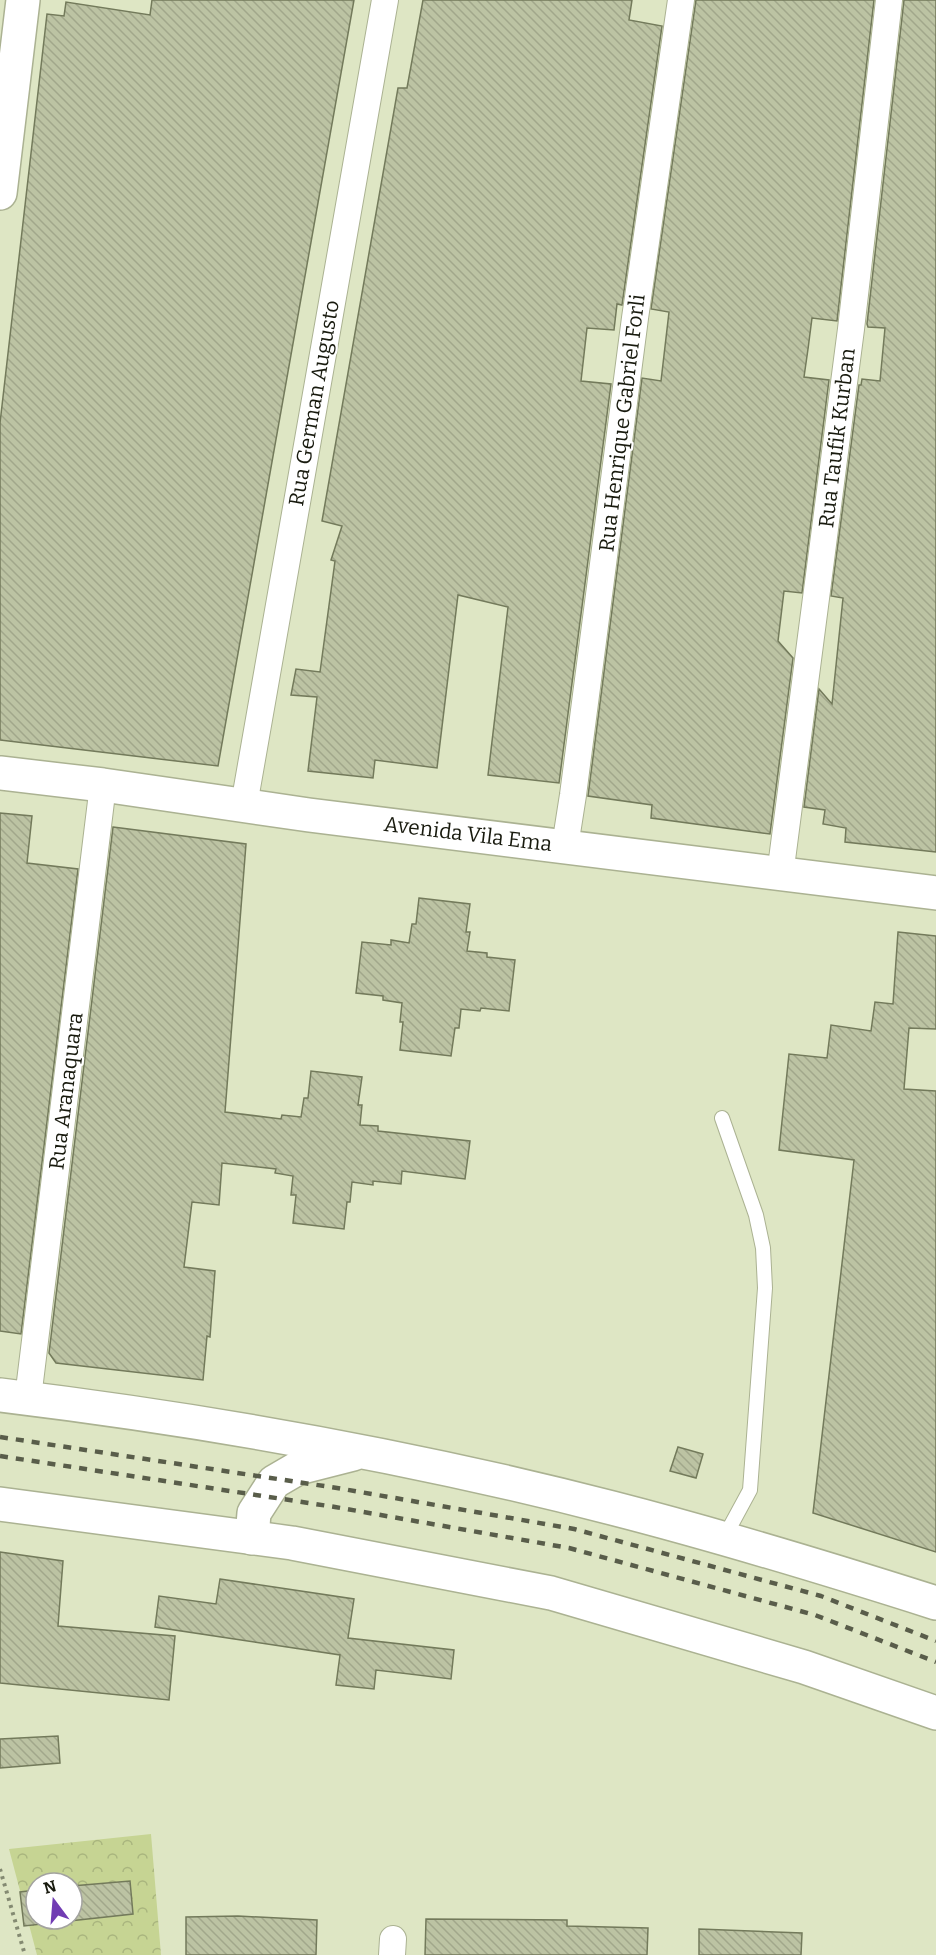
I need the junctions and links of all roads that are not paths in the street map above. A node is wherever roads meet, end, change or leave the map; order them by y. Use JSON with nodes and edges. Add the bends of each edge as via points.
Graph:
{"nodes":[{"id":1,"x":23,"y":0,"type":"edge"},
{"id":2,"x":385,"y":0,"type":"edge"},
{"id":3,"x":681,"y":0,"type":"edge"},
{"id":4,"x":889,"y":0,"type":"edge"},
{"id":5,"x":0,"y":193,"type":"edge"},
{"id":6,"x":0,"y":773,"type":"edge"},
{"id":7,"x":103,"y":785,"type":"junction"},
{"id":8,"x":244,"y":805,"type":"junction"},
{"id":9,"x":565,"y":846,"type":"junction"},
{"id":10,"x":780,"y":875,"type":"junction"},
{"id":11,"x":936,"y":892,"type":"edge"},
{"id":12,"x":722,"y":1118,"type":"dead end"},
{"id":13,"x":14,"y":1396,"type":"edge"},
{"id":14,"x":364,"y":1452,"type":"junction"},
{"id":15,"x":0,"y":1504,"type":"edge"},
{"id":16,"x":252,"y":1538,"type":"junction"},
{"id":17,"x":724,"y":1538,"type":"junction"},
{"id":18,"x":936,"y":1603,"type":"edge"},
{"id":19,"x":936,"y":1713,"type":"edge"}],
"edges":[{"from":1,"to":5,"type":"main road"},
{"from":2,"to":8,"type":"street","name":"Rua German Augusto"},
{"from":3,"to":9,"type":"street","name":"Rua Henrique Gabriel Forli"},
{"from":4,"to":10,"type":"street","name":"Rua Taufik Kurban"},
{"from":6,"to":7,"type":"main road","name":"Avenida Vila Ema"},
{"from":7,"to":8,"type":"main road","name":"Avenida Vila Ema"},
{"from":7,"to":13,"type":"street","name":"Rua Aranaquara"},
{"from":8,"to":9,"type":"main road","name":"Avenida Vila Ema"},
{"from":9,"to":10,"type":"main road","name":"Avenida Vila Ema"},
{"from":10,"to":11,"type":"main road","name":"Avenida Vila Ema"},
{"from":12,"to":17,"type":"lane","via":[[756,1215],[765,1288],[750,1490]]},
{"from":13,"to":14,"type":"main road","via":[[278,1435]]},
{"from":14,"to":16,"type":"main road","via":[[298,1468],[274,1482],[254,1513]]},
{"from":14,"to":17,"type":"main road","via":[[610,1507]]},
{"from":15,"to":16,"type":"main road"},
{"from":16,"to":19,"type":"main road","via":[[551,1593],[804,1667]]},
{"from":17,"to":18,"type":"main road"}]}
